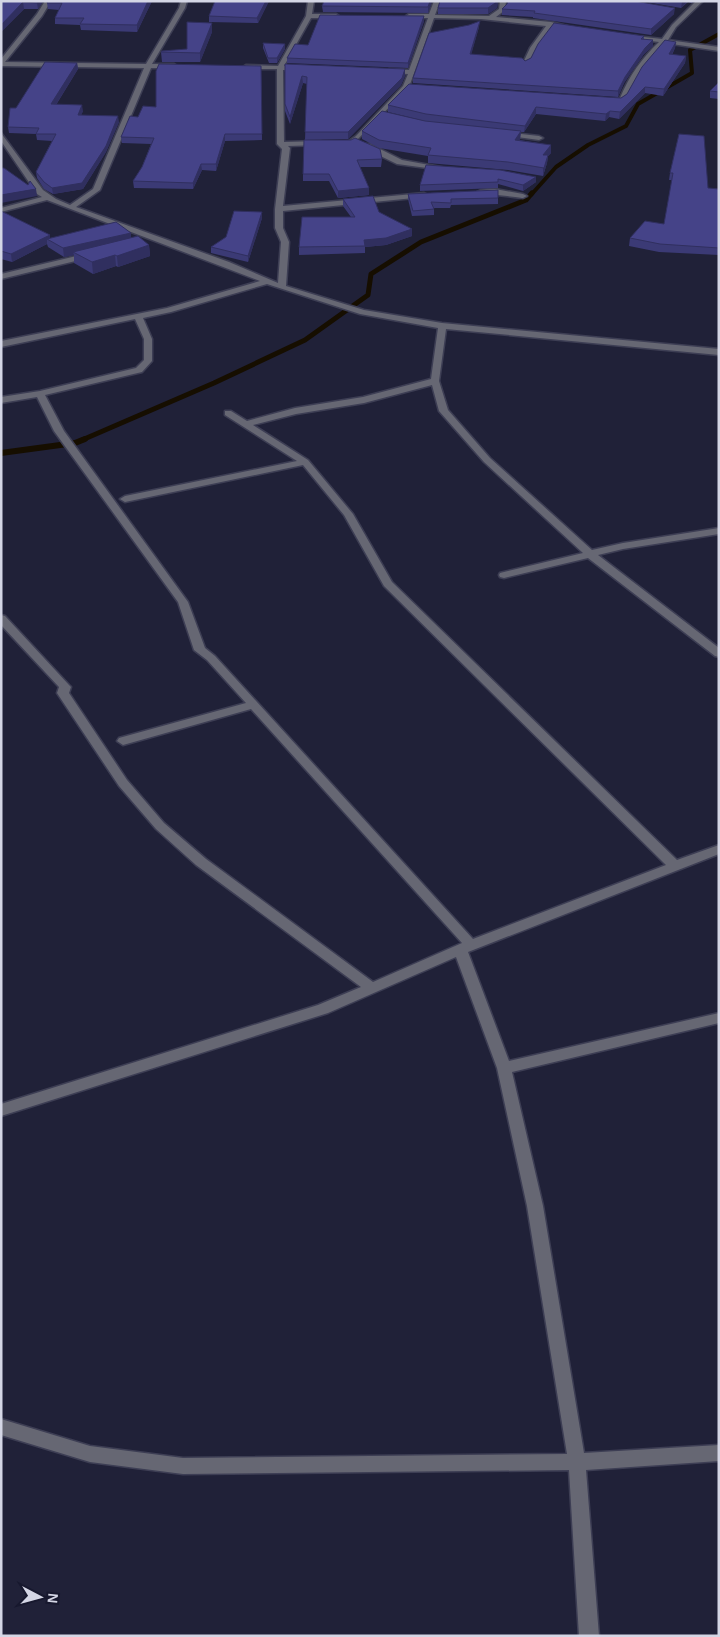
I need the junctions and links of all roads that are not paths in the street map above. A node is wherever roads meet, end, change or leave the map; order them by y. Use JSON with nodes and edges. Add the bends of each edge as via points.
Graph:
{"nodes":[{"id":1,"x":48,"y":1,"type":"edge"},
{"id":2,"x":184,"y":1,"type":"edge"},
{"id":3,"x":311,"y":1,"type":"edge"},
{"id":4,"x":437,"y":1,"type":"edge"},
{"id":5,"x":503,"y":1,"type":"edge"},
{"id":6,"x":700,"y":1,"type":"edge"},
{"id":7,"x":680,"y":12,"type":"dead end"},
{"id":8,"x":688,"y":13,"type":"junction"},
{"id":9,"x":309,"y":16,"type":"junction"},
{"id":10,"x":347,"y":16,"type":"edge"},
{"id":11,"x":404,"y":16,"type":"edge"},
{"id":12,"x":433,"y":17,"type":"junction"},
{"id":13,"x":492,"y":18,"type":"junction"},
{"id":14,"x":551,"y":24,"type":"junction"},
{"id":15,"x":468,"y":26,"type":"edge"},
{"id":16,"x":578,"y":28,"type":"edge"},
{"id":17,"x":434,"y":33,"type":"edge"},
{"id":18,"x":426,"y":34,"type":"junction"},
{"id":19,"x":625,"y":36,"type":"edge"},
{"id":20,"x":663,"y":42,"type":"junction"},
{"id":21,"x":719,"y":49,"type":"edge"},
{"id":22,"x":526,"y":63,"type":"edge"},
{"id":23,"x":1,"y":64,"type":"edge"},
{"id":24,"x":148,"y":66,"type":"junction"},
{"id":25,"x":186,"y":66,"type":"edge"},
{"id":26,"x":243,"y":67,"type":"edge"},
{"id":27,"x":280,"y":67,"type":"junction"},
{"id":28,"x":308,"y":68,"type":"edge"},
{"id":29,"x":383,"y":71,"type":"edge"},
{"id":30,"x":411,"y":72,"type":"junction"},
{"id":31,"x":406,"y":87,"type":"junction"},
{"id":32,"x":416,"y":87,"type":"edge"},
{"id":33,"x":601,"y":101,"type":"edge"},
{"id":34,"x":378,"y":114,"type":"junction"},
{"id":35,"x":388,"y":116,"type":"edge"},
{"id":36,"x":492,"y":132,"type":"edge"},
{"id":37,"x":1,"y":135,"type":"edge"},
{"id":38,"x":539,"y":138,"type":"dead end"},
{"id":39,"x":355,"y":140,"type":"junction"},
{"id":40,"x":325,"y":143,"type":"edge"},
{"id":41,"x":334,"y":143,"type":"edge"},
{"id":42,"x":281,"y":144,"type":"junction"},
{"id":43,"x":451,"y":168,"type":"edge"},
{"id":44,"x":476,"y":192,"type":"edge"},
{"id":45,"x":429,"y":194,"type":"edge"},
{"id":46,"x":524,"y":196,"type":"dead end"},
{"id":47,"x":48,"y":198,"type":"junction"},
{"id":48,"x":70,"y":208,"type":"junction"},
{"id":49,"x":280,"y":209,"type":"junction"},
{"id":50,"x":1,"y":210,"type":"edge"},
{"id":51,"x":157,"y":239,"type":"junction"},
{"id":52,"x":138,"y":243,"type":"edge"},
{"id":53,"x":102,"y":252,"type":"edge"},
{"id":54,"x":1,"y":276,"type":"edge"},
{"id":55,"x":268,"y":281,"type":"junction"},
{"id":56,"x":282,"y":287,"type":"junction"},
{"id":57,"x":138,"y":316,"type":"junction"},
{"id":58,"x":442,"y":326,"type":"junction"},
{"id":59,"x":1,"y":344,"type":"edge"},
{"id":60,"x":719,"y":352,"type":"edge"},
{"id":61,"x":435,"y":381,"type":"junction"},
{"id":62,"x":40,"y":394,"type":"junction"},
{"id":63,"x":1,"y":400,"type":"edge"},
{"id":64,"x":228,"y":413,"type":"dead end"},
{"id":65,"x":247,"y":424,"type":"junction"},
{"id":66,"x":305,"y":462,"type":"junction"},
{"id":67,"x":125,"y":498,"type":"dead end"},
{"id":68,"x":719,"y":531,"type":"edge"},
{"id":69,"x":590,"y":554,"type":"junction"},
{"id":70,"x":504,"y":575,"type":"dead end"},
{"id":71,"x":1,"y":618,"type":"edge"},
{"id":72,"x":719,"y":654,"type":"edge"},
{"id":73,"x":253,"y":705,"type":"junction"},
{"id":74,"x":123,"y":741,"type":"dead end"},
{"id":75,"x":719,"y":850,"type":"edge"},
{"id":76,"x":675,"y":866,"type":"junction"},
{"id":77,"x":465,"y":947,"type":"junction"},
{"id":78,"x":372,"y":988,"type":"junction"},
{"id":79,"x":719,"y":1018,"type":"edge"},
{"id":80,"x":504,"y":1068,"type":"junction"},
{"id":81,"x":1,"y":1110,"type":"edge"},
{"id":82,"x":1,"y":1428,"type":"edge"},
{"id":83,"x":719,"y":1453,"type":"edge"},
{"id":84,"x":577,"y":1462,"type":"junction"},
{"id":85,"x":589,"y":1636,"type":"edge"}],
"edges":[{"from":1,"to":23,"type":"street","via":[[40,16]]},
{"from":2,"to":24,"type":"street"},
{"from":3,"to":9,"type":"street"},
{"from":4,"to":12,"type":"street"},
{"from":5,"to":13,"type":"street","via":[[502,10]]},
{"from":6,"to":8,"type":"street"},
{"from":7,"to":8,"type":"street"},
{"from":8,"to":20,"type":"street"},
{"from":9,"to":10,"type":"street"},
{"from":9,"to":27,"type":"street"},
{"from":11,"to":12,"type":"street"},
{"from":12,"to":13,"type":"street"},
{"from":12,"to":18,"type":"street"},
{"from":13,"to":14,"type":"street"},
{"from":13,"to":15,"type":"street"},
{"from":14,"to":16,"type":"street"},
{"from":14,"to":22,"type":"street"},
{"from":17,"to":18,"type":"street"},
{"from":18,"to":30,"type":"street"},
{"from":19,"to":20,"type":"street"},
{"from":20,"to":21,"type":"street"},
{"from":20,"to":33,"type":"street","via":[[648,56],[623,99]]},
{"from":23,"to":24,"type":"street"},
{"from":24,"to":25,"type":"street"},
{"from":24,"to":48,"type":"street","via":[[96,190]]},
{"from":26,"to":27,"type":"street"},
{"from":27,"to":28,"type":"street"},
{"from":27,"to":42,"type":"street"},
{"from":29,"to":30,"type":"street"},
{"from":30,"to":31,"type":"street"},
{"from":31,"to":32,"type":"street"},
{"from":31,"to":34,"type":"street"},
{"from":34,"to":35,"type":"street"},
{"from":34,"to":39,"type":"street"},
{"from":36,"to":38,"type":"street"},
{"from":37,"to":47,"type":"street","via":[[40,192]]},
{"from":39,"to":41,"type":"street"},
{"from":39,"to":43,"type":"street","via":[[400,162]]},
{"from":40,"to":42,"type":"street"},
{"from":42,"to":49,"type":"street","via":[[286,148]]},
{"from":44,"to":46,"type":"street","via":[[495,191]]},
{"from":45,"to":49,"type":"street"},
{"from":47,"to":48,"type":"street"},
{"from":47,"to":50,"type":"street"},
{"from":48,"to":51,"type":"street"},
{"from":49,"to":56,"type":"street","via":[[279,228],[285,242]]},
{"from":51,"to":52,"type":"street"},
{"from":51,"to":55,"type":"street"},
{"from":53,"to":54,"type":"street"},
{"from":55,"to":56,"type":"street"},
{"from":55,"to":57,"type":"street"},
{"from":56,"to":58,"type":"street","via":[[363,312]]},
{"from":57,"to":59,"type":"street"},
{"from":57,"to":62,"type":"street","via":[[148,339],[148,361],[139,370]]},
{"from":58,"to":60,"type":"street"},
{"from":58,"to":61,"type":"street"},
{"from":61,"to":65,"type":"street","via":[[364,400],[295,411]]},
{"from":61,"to":69,"type":"street","via":[[444,411],[487,460]]},
{"from":62,"to":63,"type":"street"},
{"from":62,"to":73,"type":"street","via":[[76,456],[183,602],[200,650]]},
{"from":64,"to":65,"type":"street"},
{"from":65,"to":66,"type":"street"},
{"from":66,"to":67,"type":"street"},
{"from":66,"to":76,"type":"street","via":[[348,514],[388,584]]},
{"from":68,"to":69,"type":"street"},
{"from":69,"to":70,"type":"street"},
{"from":69,"to":72,"type":"street"},
{"from":71,"to":78,"type":"street","via":[[65,687],[63,693],[123,783],[160,826],[202,862]]},
{"from":73,"to":74,"type":"street"},
{"from":73,"to":77,"type":"street"},
{"from":75,"to":76,"type":"street"},
{"from":76,"to":77,"type":"street"},
{"from":77,"to":78,"type":"street"},
{"from":77,"to":80,"type":"street"},
{"from":78,"to":81,"type":"street","via":[[313,1012]]},
{"from":79,"to":80,"type":"street"},
{"from":80,"to":84,"type":"street","via":[[535,1206]]},
{"from":82,"to":84,"type":"street","via":[[90,1454],[183,1466]]},
{"from":83,"to":84,"type":"street"},
{"from":84,"to":85,"type":"street"}]}
